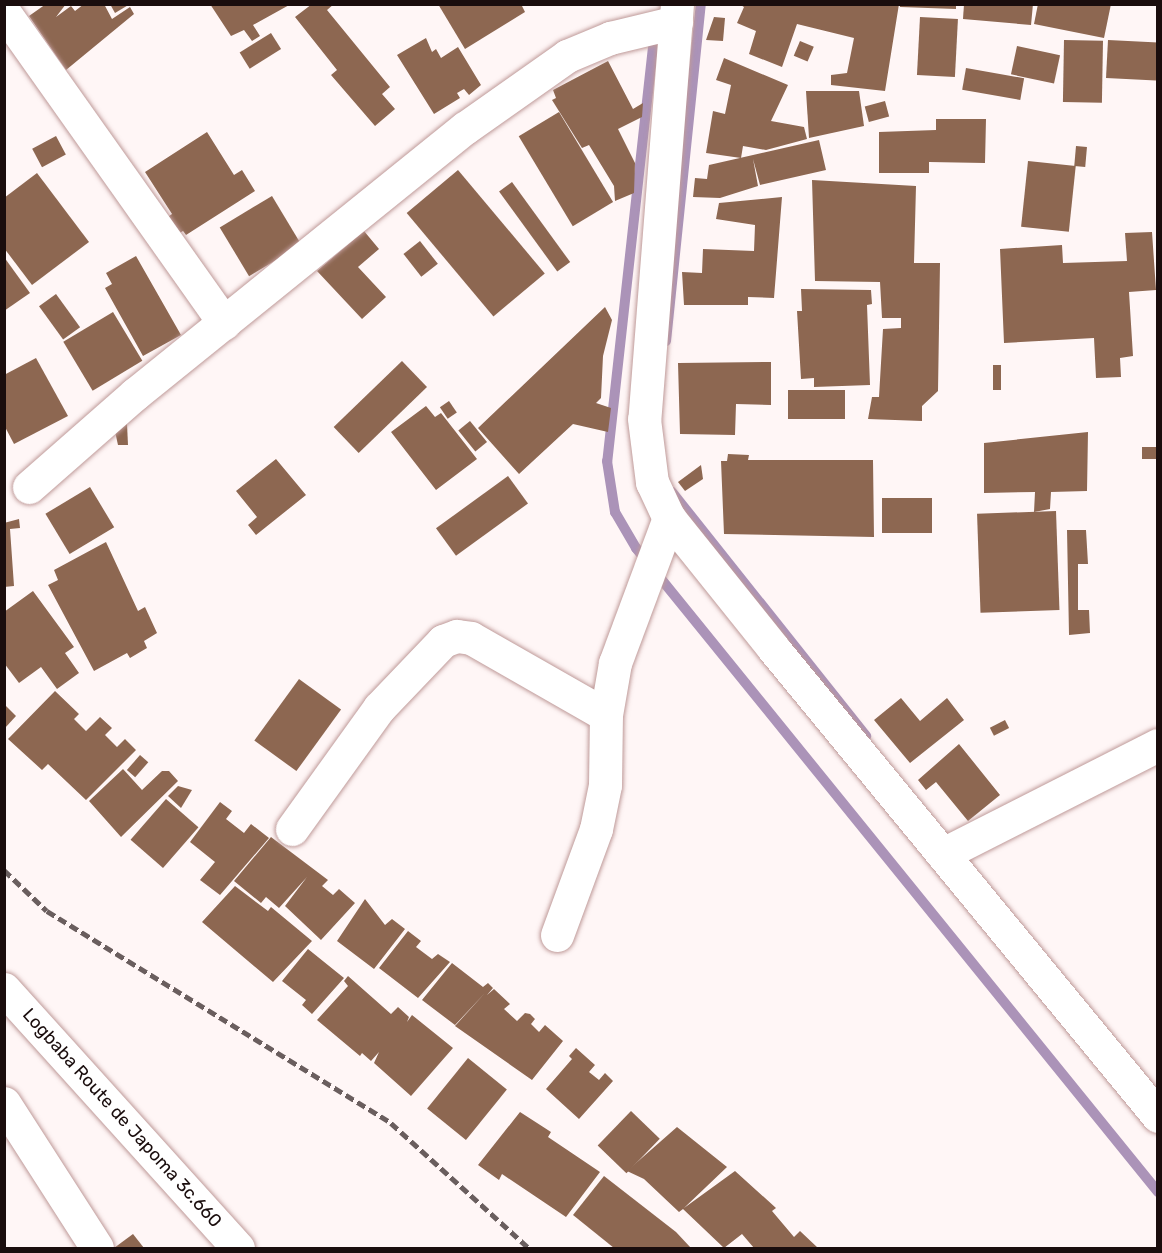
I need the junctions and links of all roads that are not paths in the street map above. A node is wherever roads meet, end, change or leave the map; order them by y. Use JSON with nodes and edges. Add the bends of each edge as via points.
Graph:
{"nodes":[{"id":1,"x":4,"y":12,"type":"edge"},
{"id":2,"x":677,"y":13,"type":"edge"},
{"id":3,"x":224,"y":323,"type":"junction"},
{"id":4,"x":29,"y":487,"type":"dead end"},
{"id":5,"x":669,"y":518,"type":"junction"},
{"id":6,"x":606,"y":715,"type":"junction"},
{"id":7,"x":1158,"y":745,"type":"edge"},
{"id":8,"x":292,"y":829,"type":"dead end"},
{"id":9,"x":943,"y":854,"type":"junction"},
{"id":10,"x":557,"y":935,"type":"dead end"},
{"id":11,"x":4,"y":989,"type":"edge"},
{"id":12,"x":4,"y":1103,"type":"edge"},
{"id":13,"x":1158,"y":1116,"type":"edge"},
{"id":14,"x":97,"y":1248,"type":"edge"},
{"id":15,"x":238,"y":1248,"type":"edge"}],
"edges":[{"from":1,"to":3,"type":"street"},
{"from":2,"to":3,"type":"street","via":[[567,56],[465,128]]},
{"from":2,"to":5,"type":"street","via":[[644,419],[652,482]]},
{"from":3,"to":4,"type":"street"},
{"from":5,"to":6,"type":"street","via":[[615,663]]},
{"from":5,"to":9,"type":"street"},
{"from":6,"to":8,"type":"street","via":[[471,638],[457,636],[443,641],[379,708]]},
{"from":6,"to":10,"type":"street","via":[[605,784],[598,818]]},
{"from":7,"to":9,"type":"street"},
{"from":9,"to":13,"type":"street"},
{"from":11,"to":15,"type":"street","name":"Logbaba Route de Japoma 3c.660"},
{"from":12,"to":14,"type":"street"}]}
